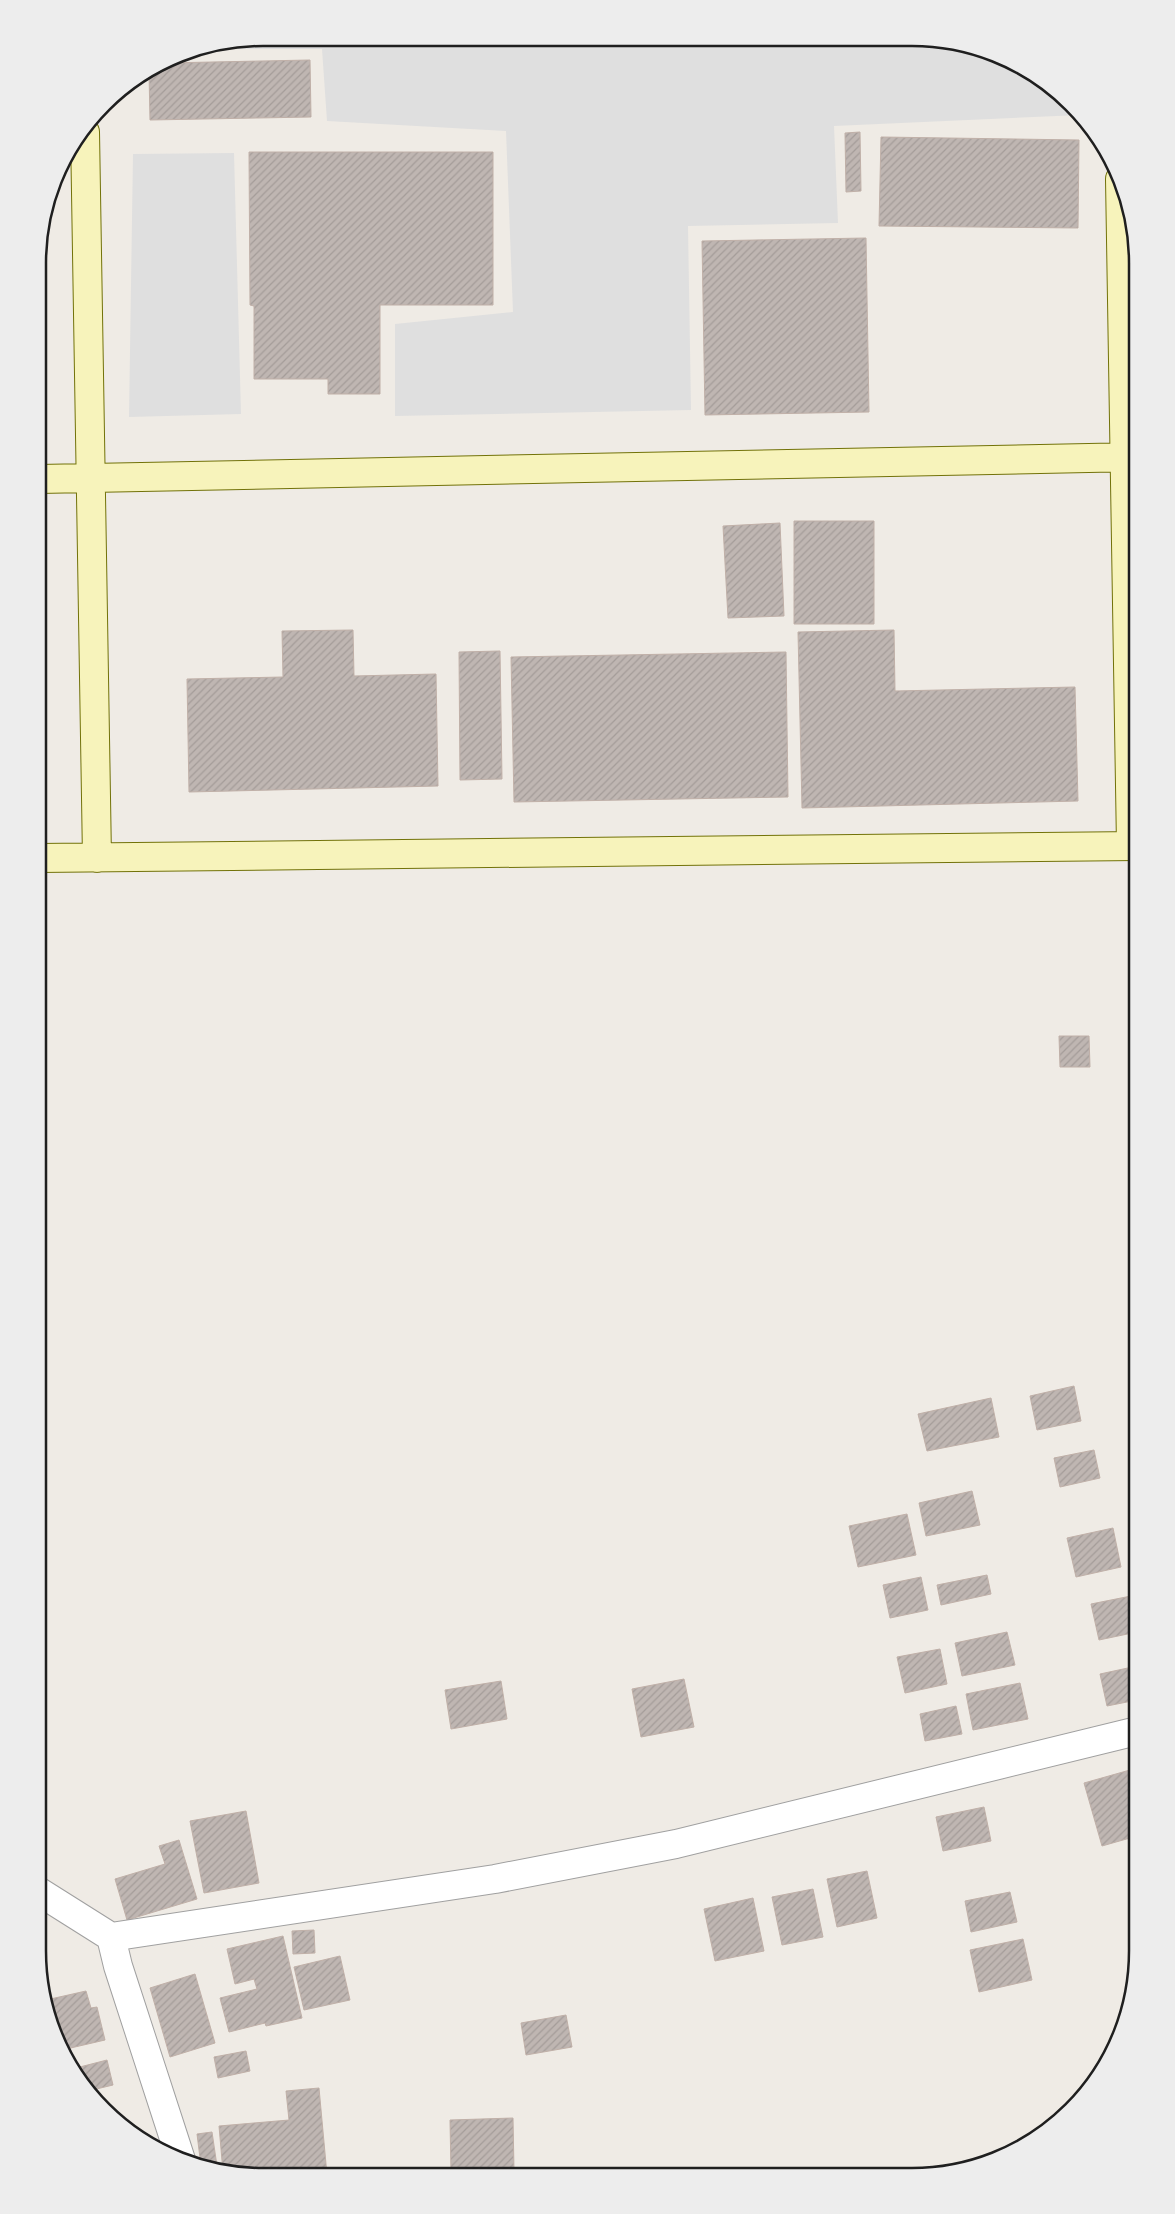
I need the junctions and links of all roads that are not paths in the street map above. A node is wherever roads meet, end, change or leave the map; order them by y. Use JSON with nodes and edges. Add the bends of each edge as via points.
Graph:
{"nodes":[{"id":1,"x":85,"y":139,"type":"edge"},
{"id":2,"x":1121,"y":208,"type":"edge"},
{"id":3,"x":1129,"y":388,"type":"edge"},
{"id":4,"x":1129,"y":457,"type":"edge"},
{"id":5,"x":46,"y":479,"type":"edge"},
{"id":6,"x":92,"y":479,"type":"junction"},
{"id":7,"x":1129,"y":846,"type":"edge"},
{"id":8,"x":46,"y":858,"type":"edge"},
{"id":9,"x":97,"y":858,"type":"junction"},
{"id":10,"x":1129,"y":1733,"type":"edge"},
{"id":11,"x":46,"y":1896,"type":"edge"},
{"id":12,"x":111,"y":1936,"type":"junction"},
{"id":13,"x":178,"y":2150,"type":"edge"}],
"edges":[{"from":1,"to":6,"type":"street"},
{"from":2,"to":3,"type":"street"},
{"from":4,"to":6,"type":"street"},
{"from":5,"to":6,"type":"street"},
{"from":6,"to":9,"type":"street"},
{"from":7,"to":9,"type":"street"},
{"from":8,"to":9,"type":"street"},
{"from":10,"to":12,"type":"street","via":[[676,1844],[495,1879]]},
{"from":11,"to":12,"type":"street"},
{"from":12,"to":13,"type":"street"}]}
